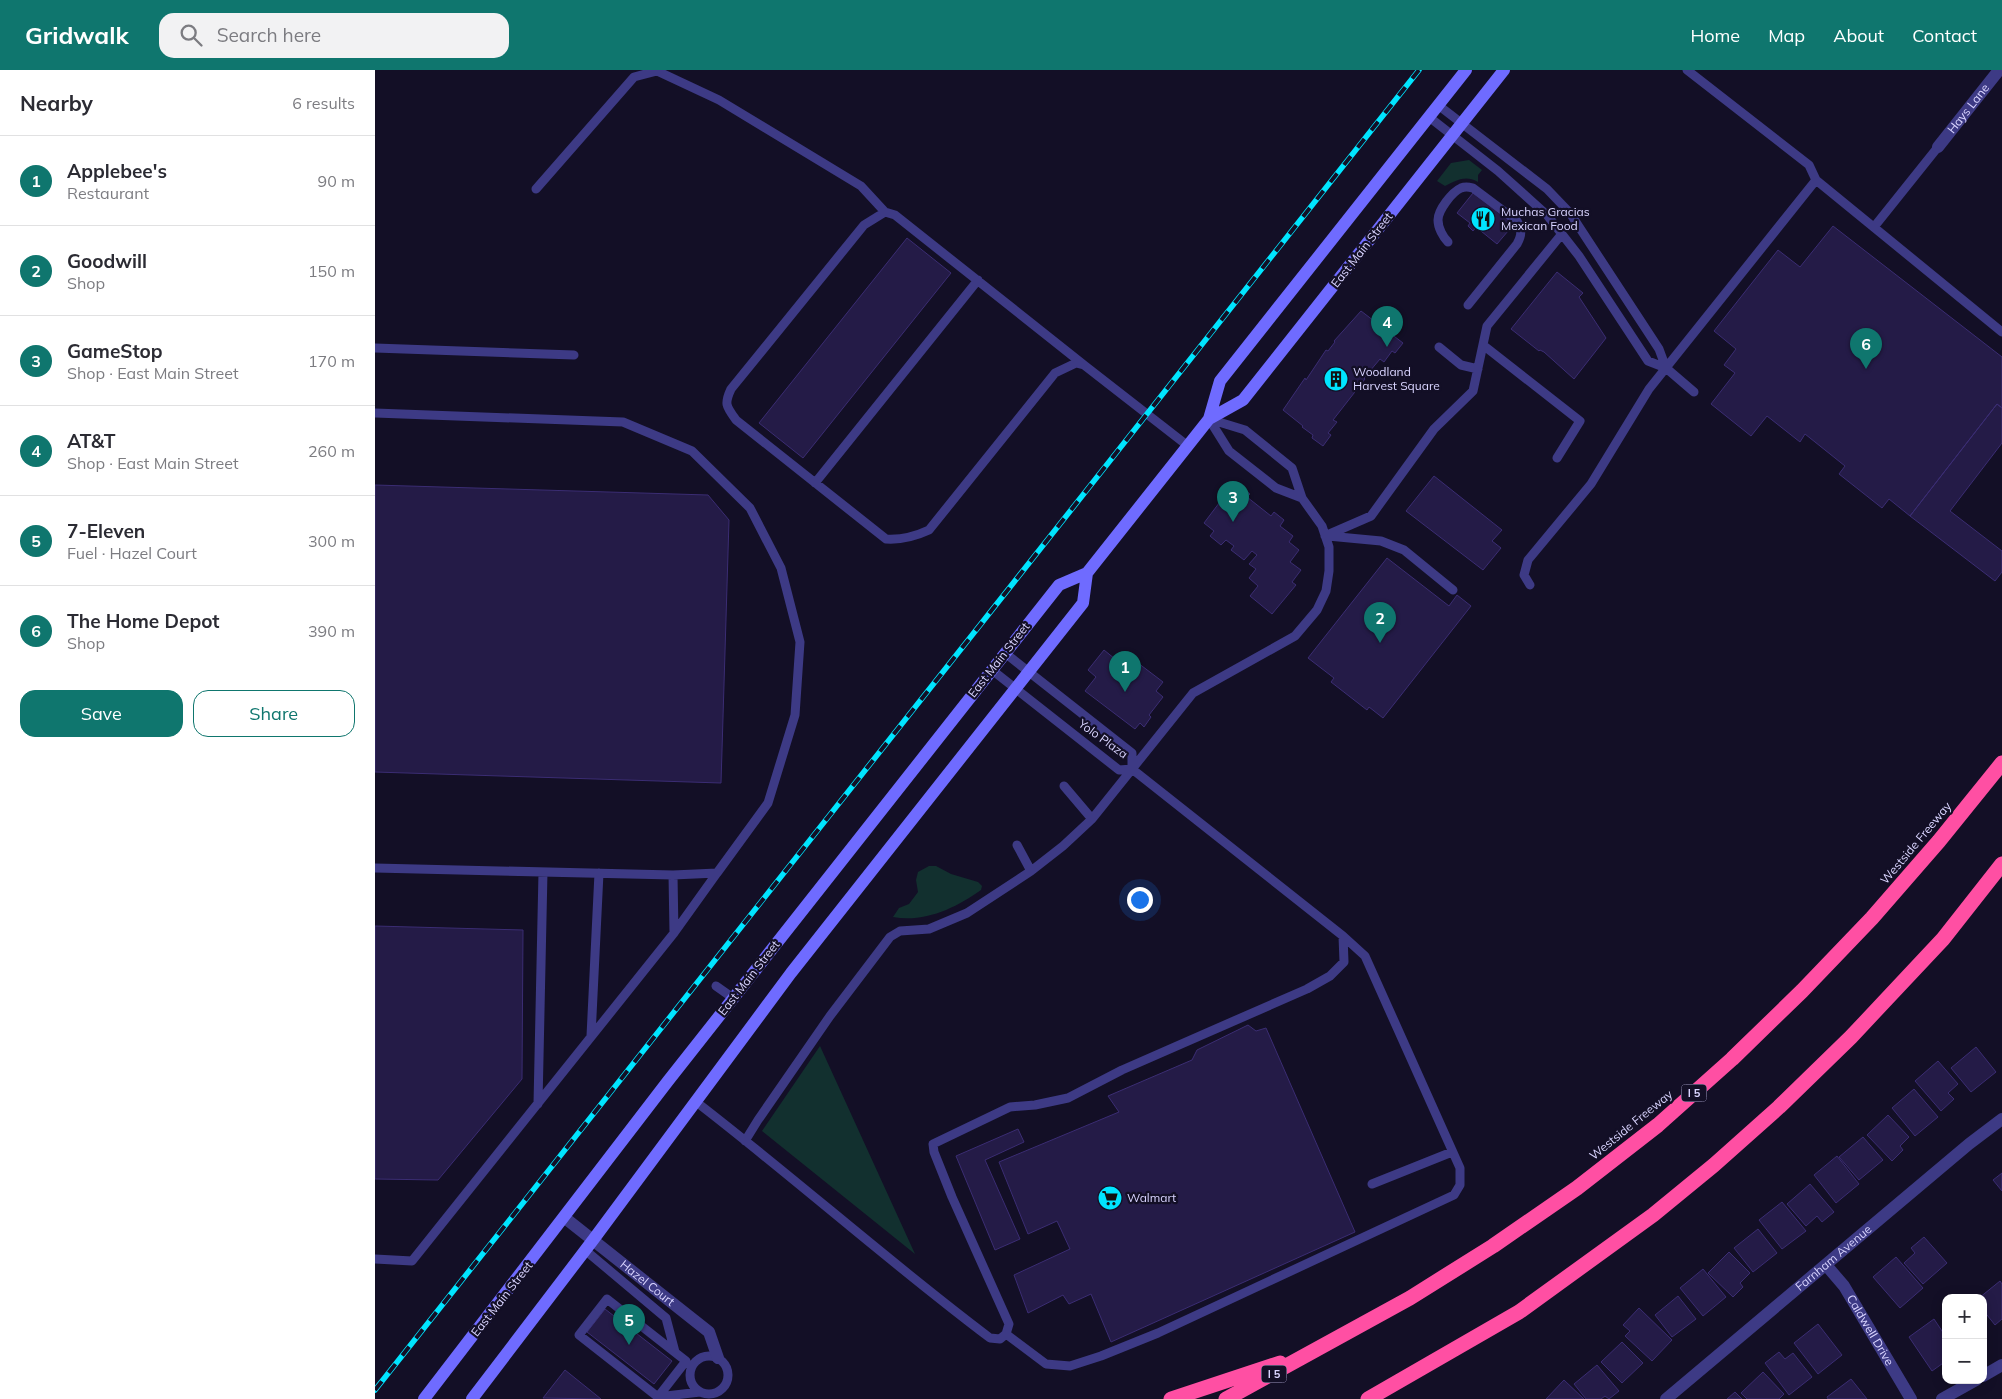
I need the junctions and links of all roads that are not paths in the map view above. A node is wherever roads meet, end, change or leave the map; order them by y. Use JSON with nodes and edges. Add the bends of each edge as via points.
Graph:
{"nodes":[{"id":1,"x":1466,"y":70,"type":"edge"},
{"id":2,"x":1504,"y":70,"type":"edge"},
{"id":3,"x":1687,"y":70,"type":"edge"},
{"id":4,"x":2000,"y":72,"type":"edge"},
{"id":5,"x":1438,"y":105,"type":"junction"},
{"id":6,"x":1429,"y":117,"type":"junction"},
{"id":7,"x":1462,"y":123,"type":"junction"},
{"id":8,"x":1453,"y":136,"type":"junction"},
{"id":9,"x":1938,"y":147,"type":"joint"},
{"id":10,"x":1816,"y":180,"type":"junction"},
{"id":11,"x":536,"y":189,"type":"dead end"},
{"id":12,"x":885,"y":212,"type":"junction"},
{"id":13,"x":1874,"y":228,"type":"junction"},
{"id":14,"x":1561,"y":235,"type":"junction"},
{"id":15,"x":1448,"y":242,"type":"dead end"},
{"id":16,"x":978,"y":280,"type":"junction"},
{"id":17,"x":1468,"y":305,"type":"dead end"},
{"id":18,"x":2002,"y":332,"type":"edge"},
{"id":19,"x":1483,"y":345,"type":"junction"},
{"id":20,"x":1439,"y":347,"type":"dead end"},
{"id":21,"x":375,"y":348,"type":"edge"},
{"id":22,"x":574,"y":355,"type":"dead end"},
{"id":23,"x":1084,"y":365,"type":"junction"},
{"id":24,"x":1666,"y":368,"type":"junction"},
{"id":25,"x":1478,"y":369,"type":"junction"},
{"id":26,"x":1694,"y":392,"type":"dead end"},
{"id":27,"x":375,"y":413,"type":"edge"},
{"id":28,"x":1209,"y":419,"type":"junction"},
{"id":29,"x":1188,"y":446,"type":"junction"},
{"id":30,"x":1557,"y":458,"type":"dead end"},
{"id":31,"x":815,"y":483,"type":"junction"},
{"id":32,"x":1302,"y":498,"type":"junction"},
{"id":33,"x":1325,"y":536,"type":"junction"},
{"id":34,"x":1087,"y":573,"type":"junction"},
{"id":35,"x":1529,"y":585,"type":"dead end"},
{"id":36,"x":1453,"y":590,"type":"dead end"},
{"id":37,"x":1005,"y":654,"type":"junction"},
{"id":38,"x":992,"y":670,"type":"junction"},
{"id":39,"x":1028,"y":672,"type":"junction"},
{"id":40,"x":1015,"y":688,"type":"junction"},
{"id":41,"x":2002,"y":763,"type":"edge"},
{"id":42,"x":1132,"y":769,"type":"junction"},
{"id":43,"x":1064,"y":786,"type":"dead end"},
{"id":44,"x":1092,"y":819,"type":"junction"},
{"id":45,"x":1017,"y":845,"type":"dead end"},
{"id":46,"x":2002,"y":864,"type":"edge"},
{"id":47,"x":375,"y":868,"type":"edge"},
{"id":48,"x":1031,"y":871,"type":"junction"},
{"id":49,"x":543,"y":872,"type":"junction"},
{"id":50,"x":599,"y":873,"type":"junction"},
{"id":51,"x":717,"y":873,"type":"junction"},
{"id":52,"x":673,"y":875,"type":"junction"},
{"id":53,"x":674,"y":933,"type":"junction"},
{"id":54,"x":1343,"y":936,"type":"junction"},
{"id":55,"x":716,"y":986,"type":"dead end"},
{"id":56,"x":733,"y":998,"type":"junction"},
{"id":57,"x":591,"y":1036,"type":"junction"},
{"id":58,"x":695,"y":1102,"type":"junction"},
{"id":59,"x":537,"y":1104,"type":"junction"},
{"id":60,"x":2002,"y":1119,"type":"edge"},
{"id":61,"x":745,"y":1141,"type":"junction"},
{"id":62,"x":1452,"y":1152,"type":"junction"},
{"id":63,"x":1372,"y":1184,"type":"dead end"},
{"id":64,"x":565,"y":1218,"type":"junction"},
{"id":65,"x":589,"y":1245,"type":"junction"},
{"id":66,"x":375,"y":1259,"type":"edge"},
{"id":67,"x":1826,"y":1265,"type":"junction"},
{"id":68,"x":1519,"y":1312,"type":"junction"},
{"id":69,"x":1006,"y":1334,"type":"junction"},
{"id":70,"x":1322,"y":1348,"type":"junction"},
{"id":71,"x":675,"y":1352,"type":"junction"},
{"id":72,"x":718,"y":1358,"type":"junction"},
{"id":73,"x":690,"y":1363,"type":"junction"},
{"id":74,"x":2002,"y":1365,"type":"edge"},
{"id":75,"x":1987,"y":1374,"type":"edge"},
{"id":76,"x":1969,"y":1384,"type":"edge"},
{"id":77,"x":699,"y":1392,"type":"junction"},
{"id":78,"x":658,"y":1397,"type":"junction"},
{"id":79,"x":424,"y":1399,"type":"edge"},
{"id":80,"x":472,"y":1399,"type":"edge"},
{"id":81,"x":1171,"y":1399,"type":"edge"},
{"id":82,"x":1227,"y":1399,"type":"edge"},
{"id":83,"x":1368,"y":1399,"type":"edge"},
{"id":84,"x":1386,"y":1399,"type":"edge"},
{"id":85,"x":1666,"y":1399,"type":"edge"},
{"id":86,"x":1911,"y":1399,"type":"edge"},
{"id":87,"x":1942,"y":1399,"type":"edge"}],
"edges":[{"from":1,"to":5,"type":"main road","name":"East Main Street"},
{"from":2,"to":7,"type":"main road","name":"East Main Street"},
{"from":3,"to":10,"type":"lane","via":[[1809,165]]},
{"from":4,"to":9,"type":"street","name":"Hays Lane"},
{"from":5,"to":6,"type":"main road","name":"East Main Street"},
{"from":5,"to":7,"type":"lane"},
{"from":6,"to":8,"type":"lane"},
{"from":6,"to":28,"type":"main road","name":"East Main Street","via":[[1220,381]]},
{"from":7,"to":8,"type":"main road","name":"East Main Street"},
{"from":7,"to":24,"type":"lane","via":[[1547,189],[1569,213],[1659,349]]},
{"from":8,"to":14,"type":"lane","via":[[1539,206]]},
{"from":8,"to":28,"type":"main road","name":"East Main Street","via":[[1243,400]]},
{"from":9,"to":13,"type":"lane"},
{"from":10,"to":13,"type":"lane"},
{"from":10,"to":24,"type":"lane"},
{"from":11,"to":12,"type":"lane","via":[[634,77],[657,71],[719,100],[845,176],[861,186]]},
{"from":12,"to":16,"type":"lane","via":[[895,215]]},
{"from":12,"to":31,"type":"lane","via":[[865,224],[731,389],[726,400],[736,420]]},
{"from":13,"to":18,"type":"lane"},
{"from":14,"to":19,"type":"lane","via":[[1487,326]]},
{"from":14,"to":24,"type":"lane","via":[[1579,256],[1647,361]]},
{"from":15,"to":17,"type":"lane","via":[[1439,226],[1440,212],[1459,189],[1465,187],[1473,188],[1517,221],[1522,231],[1517,244]]},
{"from":16,"to":23,"type":"lane"},
{"from":16,"to":31,"type":"lane"},
{"from":19,"to":25,"type":"lane"},
{"from":19,"to":30,"type":"lane","via":[[1580,421]]},
{"from":20,"to":25,"type":"lane","via":[[1461,364]]},
{"from":21,"to":22,"type":"lane"},
{"from":23,"to":29,"type":"lane"},
{"from":23,"to":31,"type":"lane","via":[[1076,364],[1055,373],[929,530],[916,537],[886,539]]},
{"from":24,"to":26,"type":"lane"},
{"from":24,"to":35,"type":"lane","via":[[1640,402],[1591,484],[1528,560],[1524,575]]},
{"from":25,"to":33,"type":"lane","via":[[1473,391],[1434,429],[1371,516]]},
{"from":27,"to":51,"type":"lane","via":[[623,422],[692,451],[751,508],[781,568],[800,642],[795,715],[768,803]]},
{"from":28,"to":29,"type":"main road","name":"East Main Street"},
{"from":28,"to":32,"type":"lane","via":[[1229,451],[1276,488]]},
{"from":28,"to":32,"type":"lane","via":[[1245,430],[1292,468]]},
{"from":29,"to":34,"type":"main road","name":"East Main Street"},
{"from":32,"to":33,"type":"lane","via":[[1322,526]]},
{"from":33,"to":36,"type":"lane","via":[[1381,541],[1404,550]]},
{"from":33,"to":42,"type":"lane","via":[[1329,547],[1326,591],[1306,624],[1295,636],[1193,693]]},
{"from":34,"to":37,"type":"main road","name":"East Main Street","via":[[1059,584]]},
{"from":34,"to":39,"type":"main road","via":[[1083,603]]},
{"from":37,"to":38,"type":"main road","name":"East Main Street"},
{"from":37,"to":39,"type":"lane","name":"Yolo Plaza"},
{"from":38,"to":40,"type":"lane","name":"Yolo Plaza"},
{"from":38,"to":56,"type":"main road","name":"East Main Street"},
{"from":39,"to":40,"type":"main road"},
{"from":39,"to":42,"type":"lane","name":"Yolo Plaza","via":[[1132,753]]},
{"from":40,"to":42,"type":"lane","name":"Yolo Plaza","via":[[1119,770]]},
{"from":40,"to":58,"type":"main road","via":[[791,973]]},
{"from":41,"to":70,"type":"highway","name":"Westside Freeway","number":"I 5","via":[[1873,918],[1732,1059],[1658,1126],[1493,1246]]},
{"from":42,"to":44,"type":"lane"},
{"from":42,"to":54,"type":"lane"},
{"from":43,"to":44,"type":"lane"},
{"from":44,"to":48,"type":"lane"},
{"from":45,"to":48,"type":"lane"},
{"from":46,"to":68,"type":"highway","via":[[1943,939],[1851,1037],[1779,1107],[1653,1215]]},
{"from":47,"to":49,"type":"lane"},
{"from":48,"to":61,"type":"lane","via":[[967,913],[929,929],[900,931],[890,938],[831,1016]]},
{"from":49,"to":50,"type":"lane"},
{"from":49,"to":59,"type":"lane"},
{"from":50,"to":52,"type":"lane"},
{"from":50,"to":57,"type":"lane"},
{"from":51,"to":52,"type":"lane"},
{"from":51,"to":53,"type":"lane"},
{"from":52,"to":53,"type":"lane"},
{"from":53,"to":57,"type":"lane"},
{"from":54,"to":62,"type":"lane","via":[[1365,956]]},
{"from":54,"to":69,"type":"lane","via":[[1344,962],[1330,976],[1307,990],[1122,1070],[1068,1098],[1010,1107],[933,1144],[951,1197],[1009,1324]]},
{"from":55,"to":56,"type":"lane"},
{"from":56,"to":64,"type":"main road","name":"East Main Street"},
{"from":57,"to":59,"type":"lane"},
{"from":58,"to":61,"type":"lane"},
{"from":58,"to":65,"type":"main road"},
{"from":59,"to":66,"type":"lane","via":[[412,1261]]},
{"from":60,"to":67,"type":"street","name":"Farnham Avenue"},
{"from":61,"to":69,"type":"lane","via":[[989,1338],[1000,1339]]},
{"from":62,"to":63,"type":"lane"},
{"from":62,"to":69,"type":"lane","via":[[1460,1168],[1460,1185],[1454,1195],[1126,1346],[1070,1366],[1045,1364]]},
{"from":64,"to":65,"type":"street","name":"Hazel Court"},
{"from":64,"to":79,"type":"main road","name":"East Main Street"},
{"from":65,"to":71,"type":"lane","via":[[666,1318]]},
{"from":65,"to":72,"type":"street","name":"Hazel Court","via":[[709,1332]]},
{"from":65,"to":80,"type":"main road"},
{"from":67,"to":85,"type":"street","name":"Farnham Avenue"},
{"from":67,"to":86,"type":"street","name":"Caldwell Drive","via":[[1844,1286]]},
{"from":68,"to":83,"type":"highway"},
{"from":68,"to":84,"type":"highway"},
{"from":70,"to":81,"type":"highway"},
{"from":70,"to":82,"type":"highway","name":"Westside Freeway","number":"I 5"},
{"from":71,"to":73,"type":"lane"},
{"from":71,"to":78,"type":"lane","via":[[607,1298],[579,1335]]},
{"from":72,"to":73,"type":"lane","via":[[705,1356]]},
{"from":72,"to":77,"type":"lane","via":[[729,1373],[726,1385],[717,1393]]},
{"from":73,"to":77,"type":"lane","via":[[691,1383]]},
{"from":73,"to":78,"type":"lane"},
{"from":74,"to":75,"type":"street"},
{"from":76,"to":87,"type":"street"},
{"from":77,"to":78,"type":"lane"}]}
